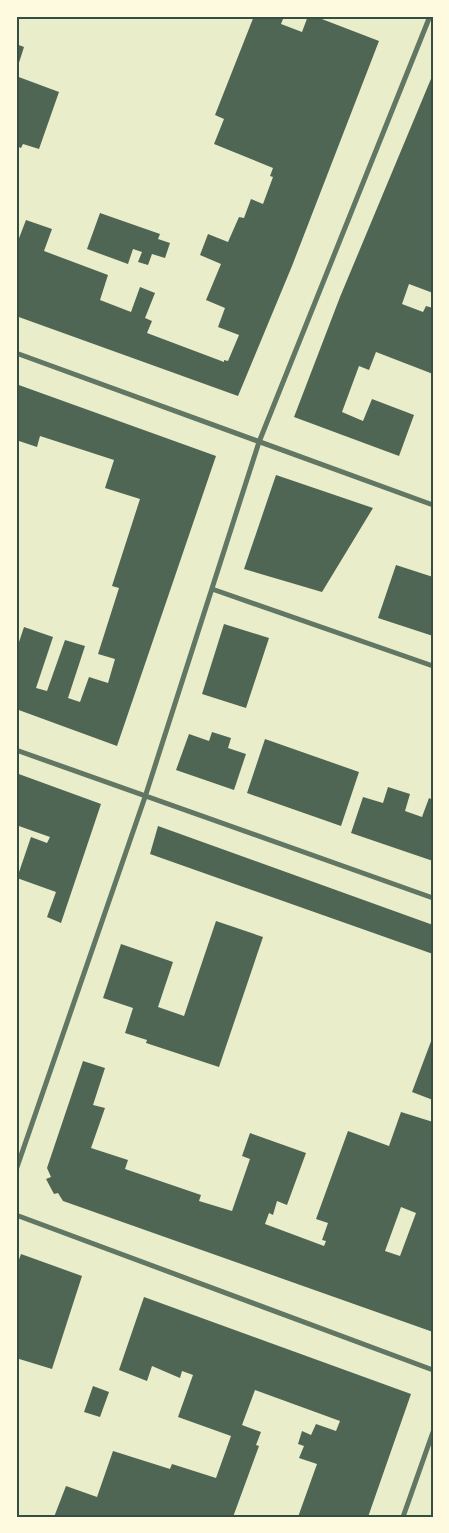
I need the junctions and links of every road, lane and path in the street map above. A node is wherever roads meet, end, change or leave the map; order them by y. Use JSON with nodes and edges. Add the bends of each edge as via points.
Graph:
{"nodes":[{"id":1,"x":430,"y":16,"type":"edge"},
{"id":2,"x":16,"y":353,"type":"edge"},
{"id":3,"x":259,"y":442,"type":"junction"},
{"id":4,"x":433,"y":505,"type":"edge"},
{"id":5,"x":212,"y":589,"type":"junction"},
{"id":6,"x":433,"y":666,"type":"edge"},
{"id":7,"x":16,"y":750,"type":"edge"},
{"id":8,"x":145,"y":797,"type":"junction"},
{"id":9,"x":433,"y":898,"type":"edge"},
{"id":10,"x":16,"y":1170,"type":"edge"},
{"id":11,"x":16,"y":1215,"type":"edge"},
{"id":12,"x":433,"y":1370,"type":"edge"},
{"id":13,"x":433,"y":1432,"type":"edge"},
{"id":14,"x":403,"y":1517,"type":"edge"}],
"edges":[{"from":1,"to":3,"type":"street"},
{"from":2,"to":3,"type":"street"},
{"from":3,"to":4,"type":"street"},
{"from":3,"to":5,"type":"street"},
{"from":5,"to":6,"type":"street"},
{"from":5,"to":8,"type":"street"},
{"from":7,"to":8,"type":"street"},
{"from":8,"to":9,"type":"street"},
{"from":8,"to":10,"type":"street"},
{"from":11,"to":12,"type":"street"},
{"from":13,"to":14,"type":"street"}]}
